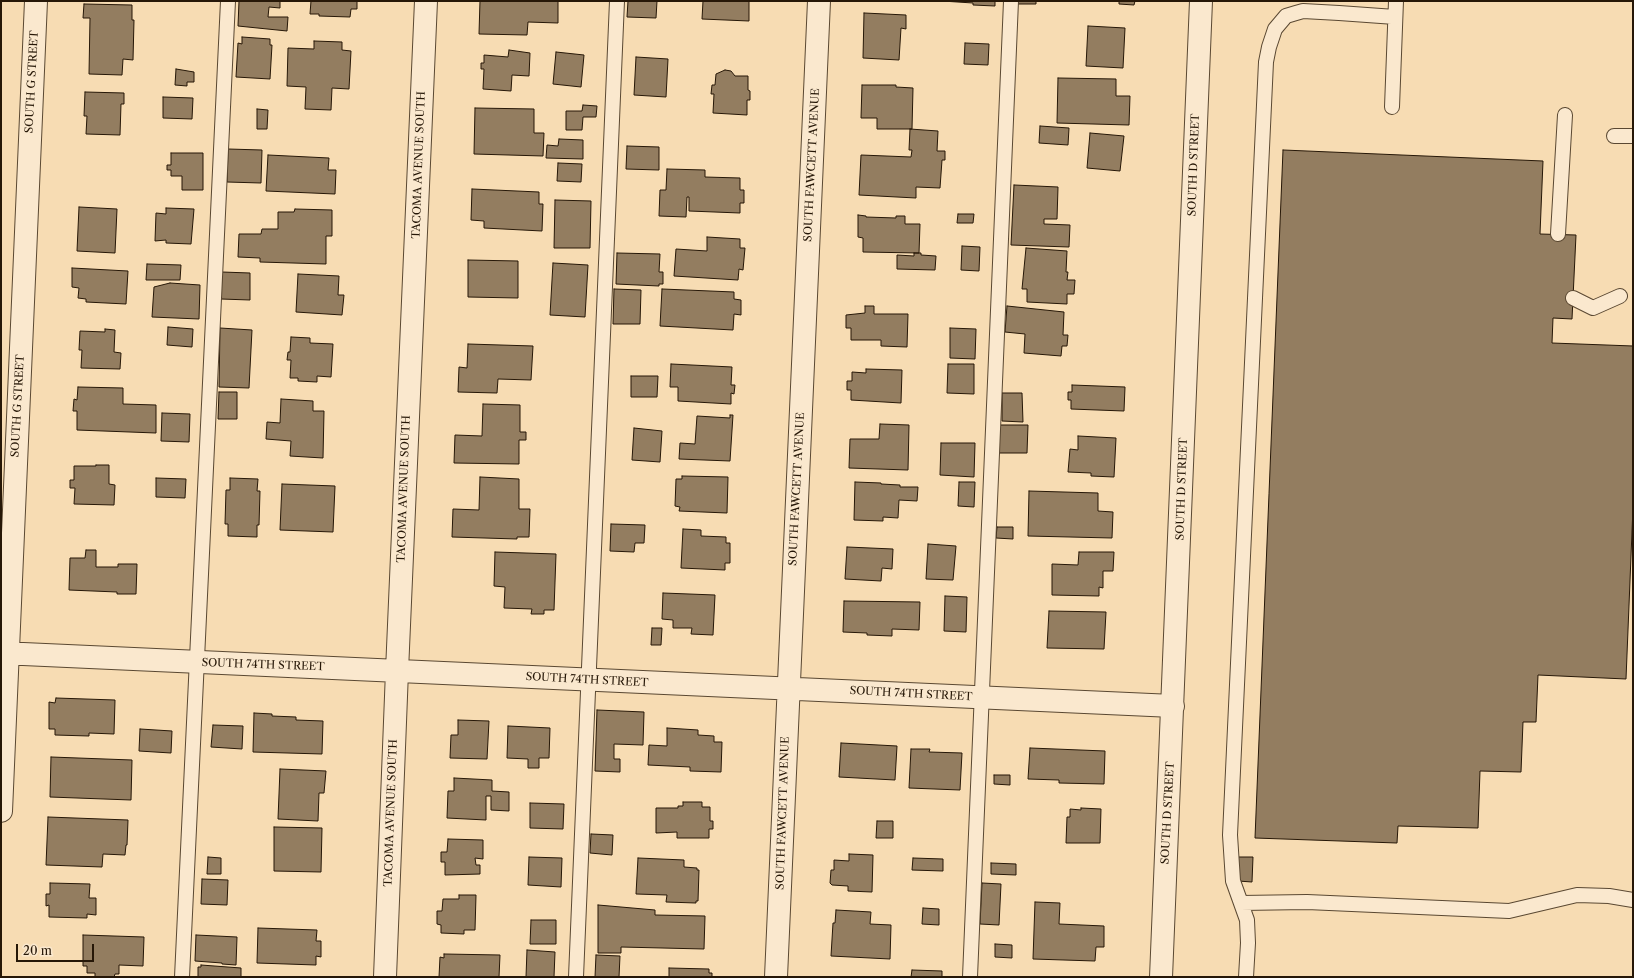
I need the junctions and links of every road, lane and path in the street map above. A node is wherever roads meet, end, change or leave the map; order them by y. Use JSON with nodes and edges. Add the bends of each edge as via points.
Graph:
{"nodes":[{"id":1,"x":36,"y":1,"type":"edge"},
{"id":2,"x":228,"y":1,"type":"edge"},
{"id":3,"x":426,"y":1,"type":"edge"},
{"id":4,"x":617,"y":1,"type":"edge"},
{"id":5,"x":819,"y":1,"type":"edge"},
{"id":6,"x":1011,"y":1,"type":"edge"},
{"id":7,"x":1201,"y":1,"type":"edge"},
{"id":8,"x":1396,"y":1,"type":"edge"},
{"id":9,"x":1396,"y":17,"type":"junction"},
{"id":10,"x":1392,"y":107,"type":"dead end"},
{"id":11,"x":1565,"y":115,"type":"dead end"},
{"id":12,"x":1614,"y":136,"type":"dead end"},
{"id":13,"x":1633,"y":136,"type":"edge"},
{"id":14,"x":1558,"y":234,"type":"dead end"},
{"id":15,"x":1620,"y":296,"type":"dead end"},
{"id":16,"x":1573,"y":298,"type":"dead end"},
{"id":17,"x":4,"y":653,"type":"edge"},
{"id":18,"x":197,"y":662,"type":"junction"},
{"id":19,"x":396,"y":671,"type":"junction"},
{"id":20,"x":588,"y":680,"type":"junction"},
{"id":21,"x":788,"y":688,"type":"junction"},
{"id":22,"x":982,"y":697,"type":"junction"},
{"id":23,"x":1173,"y":706,"type":"junction"},
{"id":24,"x":1,"y":811,"type":"edge"},
{"id":25,"x":1633,"y":900,"type":"edge"},
{"id":26,"x":1241,"y":903,"type":"junction"},
{"id":27,"x":182,"y":977,"type":"edge"},
{"id":28,"x":385,"y":977,"type":"edge"},
{"id":29,"x":576,"y":977,"type":"edge"},
{"id":30,"x":776,"y":977,"type":"edge"},
{"id":31,"x":970,"y":977,"type":"edge"},
{"id":32,"x":1161,"y":977,"type":"edge"},
{"id":33,"x":1246,"y":977,"type":"edge"}],
"edges":[{"from":1,"to":17,"type":"street","name":"SOUTH G STREET"},
{"from":2,"to":18,"type":"lane"},
{"from":3,"to":19,"type":"street","name":"TACOMA AVENUE SOUTH"},
{"from":4,"to":20,"type":"lane"},
{"from":5,"to":21,"type":"street","name":"SOUTH FAWCETT AVENUE"},
{"from":6,"to":22,"type":"lane"},
{"from":7,"to":23,"type":"street","name":"SOUTH D STREET"},
{"from":8,"to":9,"type":"lane"},
{"from":9,"to":10,"type":"lane"},
{"from":9,"to":26,"type":"lane","via":[[1303,11],[1286,16],[1279,23],[1269,47],[1265,72],[1230,835],[1233,881]]},
{"from":11,"to":14,"type":"lane"},
{"from":12,"to":13,"type":"lane"},
{"from":15,"to":16,"type":"lane","via":[[1593,308]]},
{"from":17,"to":18,"type":"street","name":"SOUTH 74TH STREET"},
{"from":17,"to":24,"type":"street","name":"SOUTH G STREET"},
{"from":18,"to":19,"type":"street","name":"SOUTH 74TH STREET"},
{"from":18,"to":27,"type":"lane"},
{"from":19,"to":20,"type":"street","name":"SOUTH 74TH STREET"},
{"from":19,"to":28,"type":"street","name":"TACOMA AVENUE SOUTH"},
{"from":20,"to":21,"type":"street","name":"SOUTH 74TH STREET"},
{"from":20,"to":29,"type":"lane"},
{"from":21,"to":22,"type":"street","name":"SOUTH 74TH STREET"},
{"from":21,"to":30,"type":"street","name":"SOUTH FAWCETT AVENUE"},
{"from":22,"to":23,"type":"street","name":"SOUTH 74TH STREET"},
{"from":22,"to":31,"type":"lane"},
{"from":23,"to":32,"type":"street","name":"SOUTH D STREET"},
{"from":25,"to":26,"type":"lane","via":[[1577,895],[1509,911],[1307,902]]},
{"from":26,"to":33,"type":"lane","via":[[1248,928]]}]}
